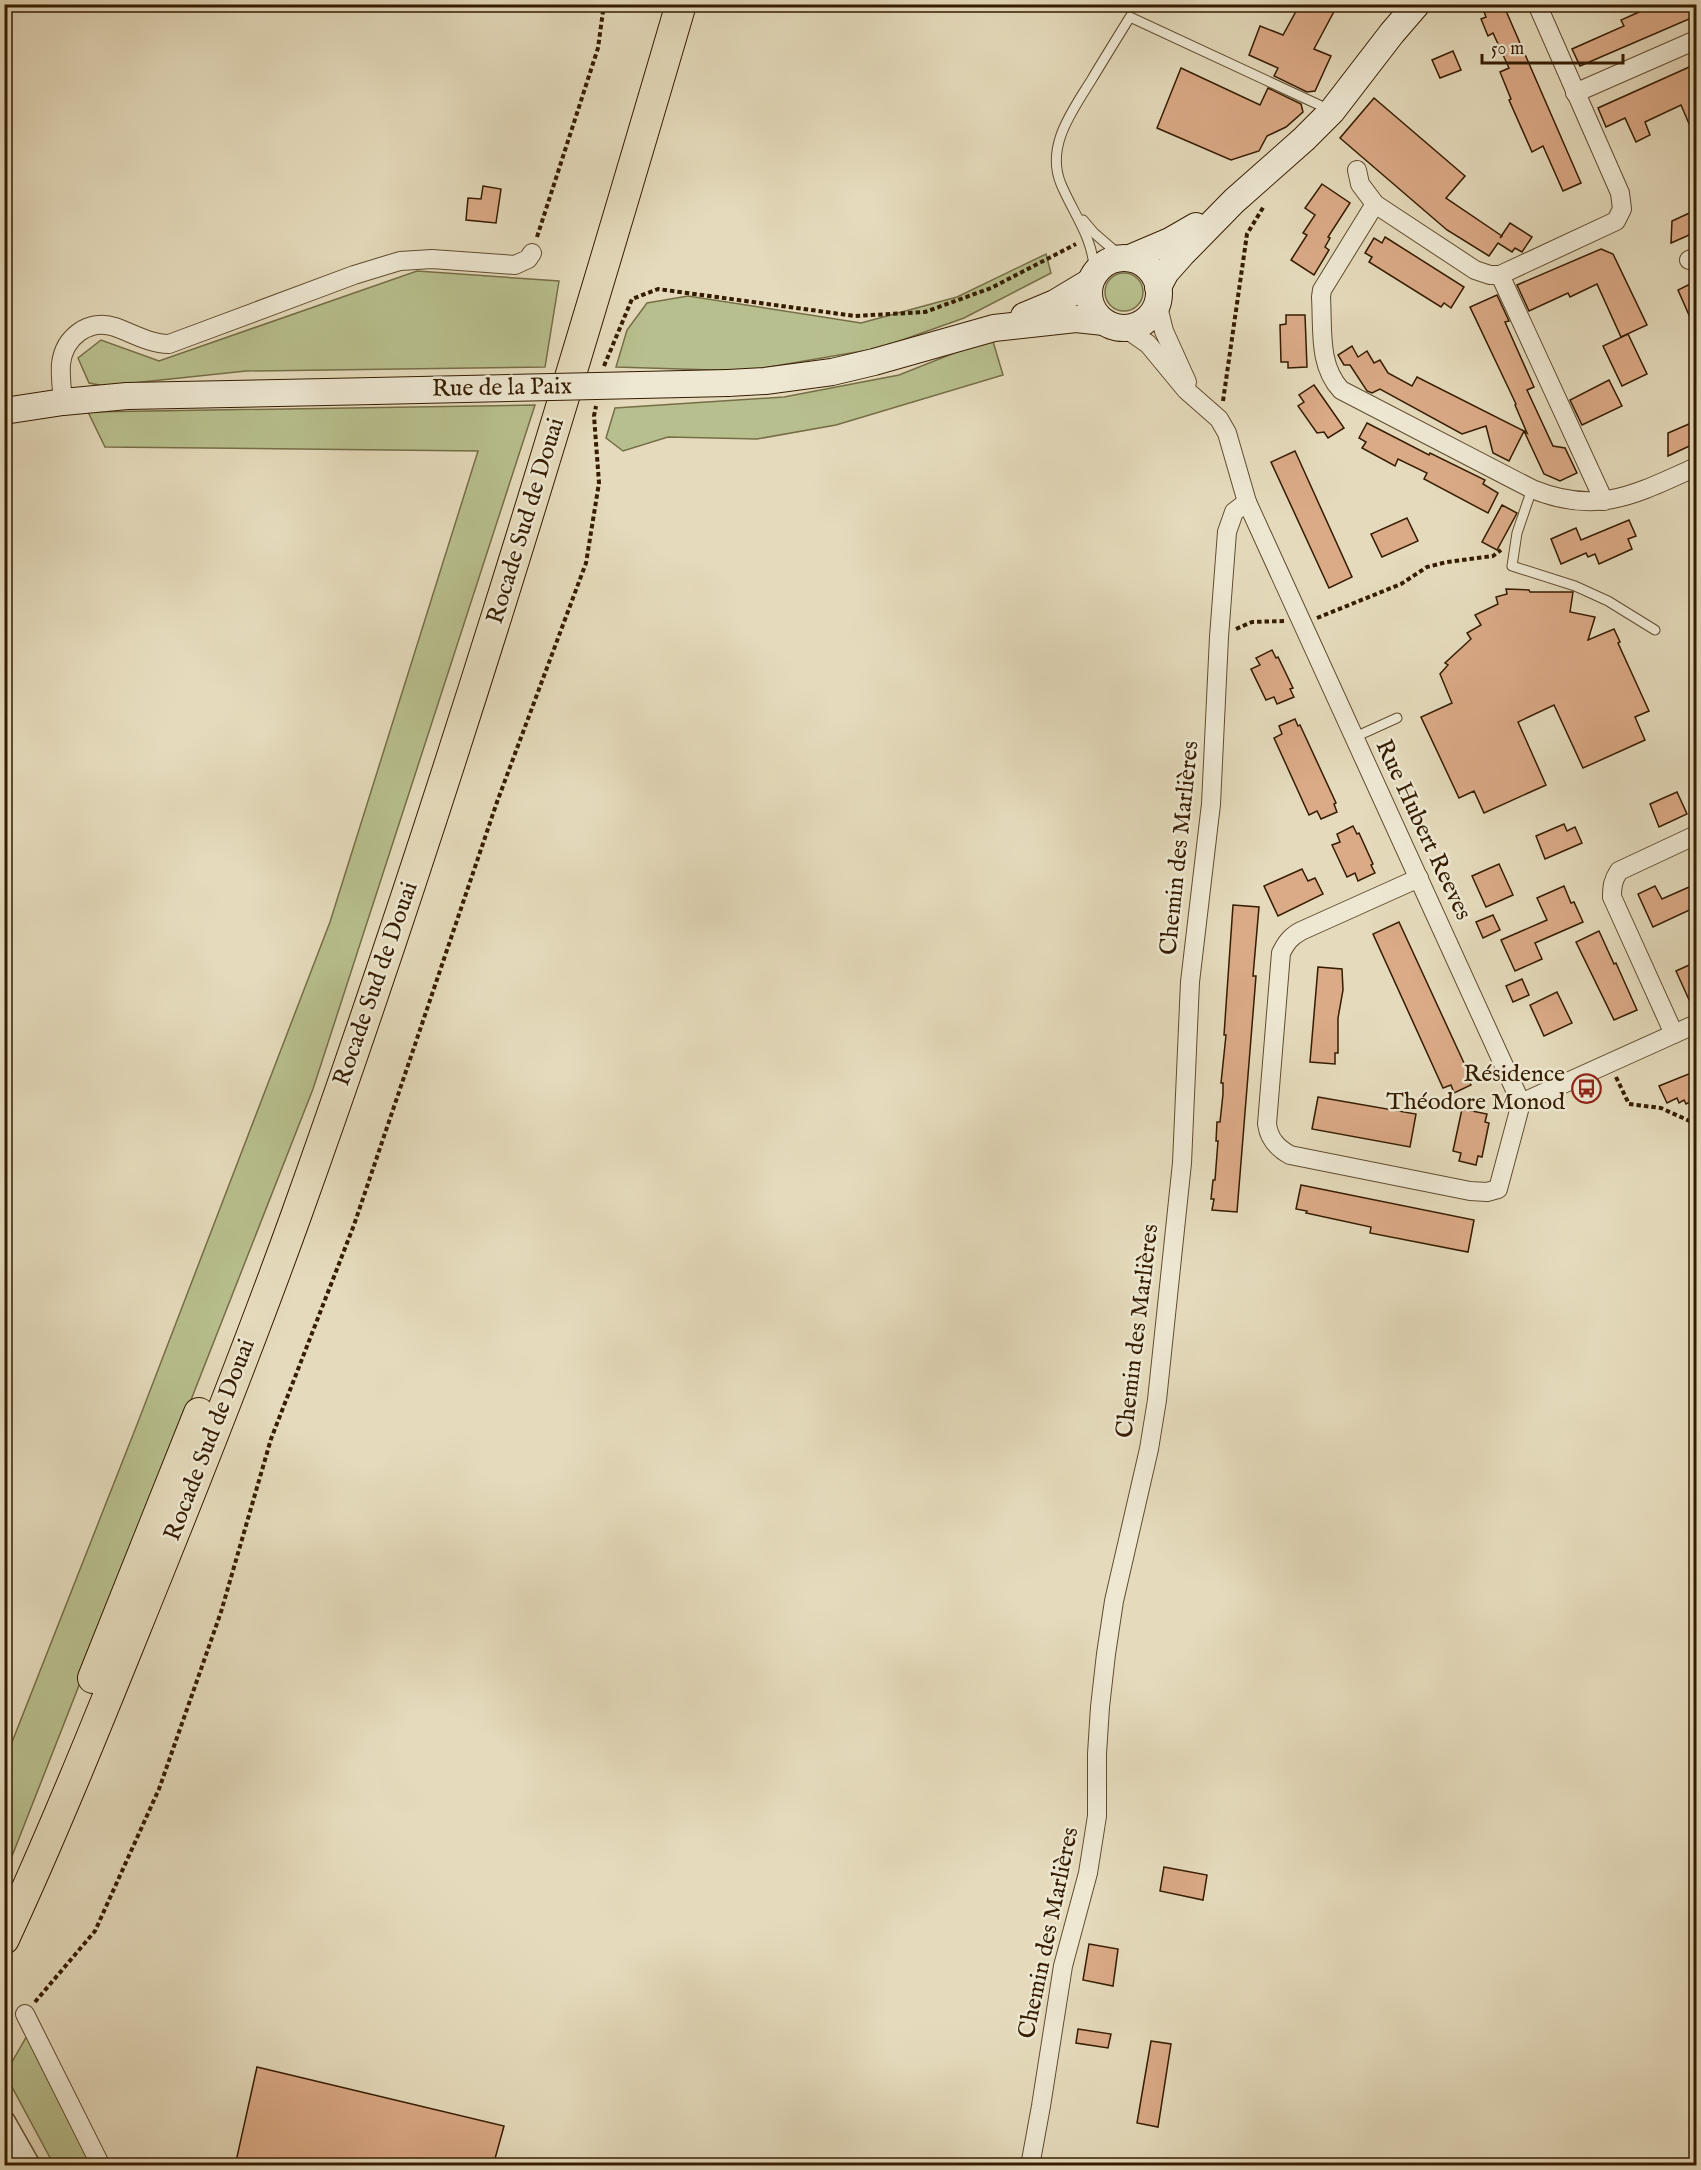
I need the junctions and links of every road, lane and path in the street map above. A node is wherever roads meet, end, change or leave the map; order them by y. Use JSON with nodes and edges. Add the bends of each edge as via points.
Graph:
{"nodes":[{"id":1,"x":604,"y":4,"type":"edge"},
{"id":2,"x":665,"y":4,"type":"edge"},
{"id":3,"x":681,"y":4,"type":"edge"},
{"id":4,"x":1407,"y":4,"type":"edge"},
{"id":5,"x":1417,"y":4,"type":"edge"},
{"id":6,"x":1537,"y":4,"type":"edge"},
{"id":7,"x":1392,"y":33,"type":"junction"},
{"id":8,"x":1696,"y":40,"type":"edge"},
{"id":9,"x":1575,"y":93,"type":"junction"},
{"id":10,"x":1332,"y":111,"type":"junction"},
{"id":11,"x":1357,"y":170,"type":"dead end"},
{"id":12,"x":1234,"y":201,"type":"junction"},
{"id":13,"x":1375,"y":204,"type":"junction"},
{"id":14,"x":1076,"y":212,"type":"junction"},
{"id":15,"x":1087,"y":238,"type":"junction"},
{"id":16,"x":532,"y":254,"type":"joint"},
{"id":17,"x":1127,"y":258,"type":"junction"},
{"id":18,"x":1500,"y":275,"type":"junction"},
{"id":19,"x":1093,"y":278,"type":"junction"},
{"id":20,"x":1158,"y":295,"type":"junction"},
{"id":21,"x":1114,"y":325,"type":"junction"},
{"id":22,"x":994,"y":328,"type":"junction"},
{"id":23,"x":602,"y":376,"type":"dead end"},
{"id":24,"x":598,"y":396,"type":"dead end"},
{"id":25,"x":63,"y":402,"type":"junction"},
{"id":26,"x":1204,"y":405,"type":"junction"},
{"id":27,"x":4,"y":411,"type":"edge"},
{"id":28,"x":1696,"y":467,"type":"edge"},
{"id":29,"x":1532,"y":489,"type":"junction"},
{"id":30,"x":1604,"y":501,"type":"junction"},
{"id":31,"x":1247,"y":502,"type":"junction"},
{"id":32,"x":1517,"y":533,"type":"junction"},
{"id":33,"x":1303,"y":624,"type":"junction"},
{"id":34,"x":1654,"y":630,"type":"dead end"},
{"id":35,"x":1219,"y":637,"type":"junction"},
{"id":36,"x":1397,"y":718,"type":"dead end"},
{"id":37,"x":1355,"y":737,"type":"junction"},
{"id":38,"x":1696,"y":835,"type":"edge"},
{"id":39,"x":1419,"y":878,"type":"junction"},
{"id":40,"x":1696,"y":1024,"type":"edge"},
{"id":41,"x":1674,"y":1034,"type":"junction"},
{"id":42,"x":1610,"y":1063,"type":"junction"},
{"id":43,"x":1521,"y":1102,"type":"junction"},
{"id":44,"x":1696,"y":1124,"type":"edge"},
{"id":45,"x":4,"y":1892,"type":"edge"},
{"id":46,"x":4,"y":1939,"type":"edge"},
{"id":47,"x":25,"y":2014,"type":"joint"},
{"id":48,"x":6,"y":2125,"type":"edge"},
{"id":49,"x":29,"y":2166,"type":"edge"},
{"id":50,"x":101,"y":2166,"type":"edge"},
{"id":51,"x":1030,"y":2166,"type":"edge"}],
"edges":[{"from":1,"to":16,"type":"path","via":[[598,48]]},
{"from":2,"to":45,"type":"highway","name":"Rocade Sud de Douai","via":[[481,615],[322,1093],[96,1672]]},
{"from":3,"to":46,"type":"highway","name":"Rocade Sud de Douai","via":[[480,669],[310,1177],[161,1566]]},
{"from":4,"to":7,"type":"main road"},
{"from":5,"to":7,"type":"main road"},
{"from":6,"to":9,"type":"street"},
{"from":7,"to":10,"type":"main road"},
{"from":8,"to":9,"type":"street"},
{"from":9,"to":18,"type":"street","via":[[1620,194],[1619,215],[1608,226]]},
{"from":10,"to":12,"type":"main road"},
{"from":10,"to":14,"type":"lane","via":[[1130,17],[1064,124],[1057,150],[1057,172]]},
{"from":11,"to":13,"type":"street","via":[[1360,184]]},
{"from":12,"to":17,"type":"main road","via":[[1170,242]]},
{"from":12,"to":20,"type":"main road","via":[[1173,264]]},
{"from":13,"to":18,"type":"street","via":[[1475,270]]},
{"from":13,"to":29,"type":"street","via":[[1322,290],[1324,360],[1330,377],[1350,396]]},
{"from":14,"to":15,"type":"lane"},
{"from":14,"to":17,"type":"lane","via":[[1094,233]]},
{"from":15,"to":19,"type":"lane","via":[[1094,260]]},
{"from":15,"to":23,"type":"path","via":[[991,288],[925,312],[855,316],[658,289],[632,299]]},
{"from":16,"to":25,"type":"street","via":[[515,265],[400,261],[169,344],[154,343],[104,324],[87,327],[72,339],[62,358]]},
{"from":17,"to":19,"type":"main road","via":[[1107,262]]},
{"from":17,"to":20,"type":"main road","via":[[1141,262],[1151,271]]},
{"from":18,"to":30,"type":"street"},
{"from":19,"to":21,"type":"main road","via":[[1091,304],[1096,314]]},
{"from":19,"to":22,"type":"main road","name":"Rue de la Paix","via":[[1055,303]]},
{"from":20,"to":21,"type":"main road","via":[[1153,313],[1145,321],[1135,326]]},
{"from":20,"to":26,"type":"street","name":"Rue Hubert Reeves","via":[[1164,331],[1191,389]]},
{"from":21,"to":22,"type":"main road","name":"Rue de la Paix","via":[[1077,319]]},
{"from":21,"to":26,"type":"street","name":"Rue Hubert Reeves","via":[[1148,344]]},
{"from":22,"to":25,"type":"main road","name":"Rue de la Paix","bridge":true,"via":[[832,372],[728,383],[150,395]]},
{"from":24,"to":47,"type":"path","via":[[594,416],[599,483],[586,563],[497,802],[354,1225],[271,1439],[221,1612],[159,1789],[95,1931]]},
{"from":25,"to":27,"type":"main road","name":"Rue de la Paix"},
{"from":26,"to":31,"type":"street","name":"Rue Hubert Reeves","via":[[1227,433]]},
{"from":28,"to":30,"type":"street","via":[[1630,496]]},
{"from":29,"to":30,"type":"street","via":[[1563,499]]},
{"from":29,"to":32,"type":"lane"},
{"from":31,"to":33,"type":"street","name":"Rue Hubert Reeves"},
{"from":31,"to":35,"type":"street","name":"Chemin des Marlières","via":[[1234,512],[1227,532]]},
{"from":32,"to":33,"type":"path","via":[[1493,556],[1427,567],[1401,584]]},
{"from":32,"to":34,"type":"lane","via":[[1512,566],[1575,586]]},
{"from":33,"to":35,"type":"path","via":[[1252,622]]},
{"from":33,"to":37,"type":"street","name":"Rue Hubert Reeves"},
{"from":35,"to":51,"type":"street","name":"Chemin des Marlières","via":[[1211,804],[1190,982],[1182,1163],[1156,1400],[1109,1633],[1100,1707],[1097,1816],[1088,1873],[1063,1966]]},
{"from":36,"to":37,"type":"lane"},
{"from":37,"to":39,"type":"street","name":"Rue Hubert Reeves"},
{"from":38,"to":41,"type":"street","via":[[1619,871],[1612,887],[1612,897]]},
{"from":39,"to":43,"type":"street","name":"Rue Hubert Reeves"},
{"from":39,"to":43,"type":"street","via":[[1301,931],[1285,945],[1276,1005],[1268,1130],[1275,1145],[1290,1155],[1487,1192],[1498,1189]]},
{"from":40,"to":41,"type":"street"},
{"from":41,"to":42,"type":"street"},
{"from":42,"to":43,"type":"street"},
{"from":42,"to":44,"type":"path","via":[[1629,1104],[1661,1108]]},
{"from":47,"to":50,"type":"street"},
{"from":48,"to":49,"type":"street"}]}
